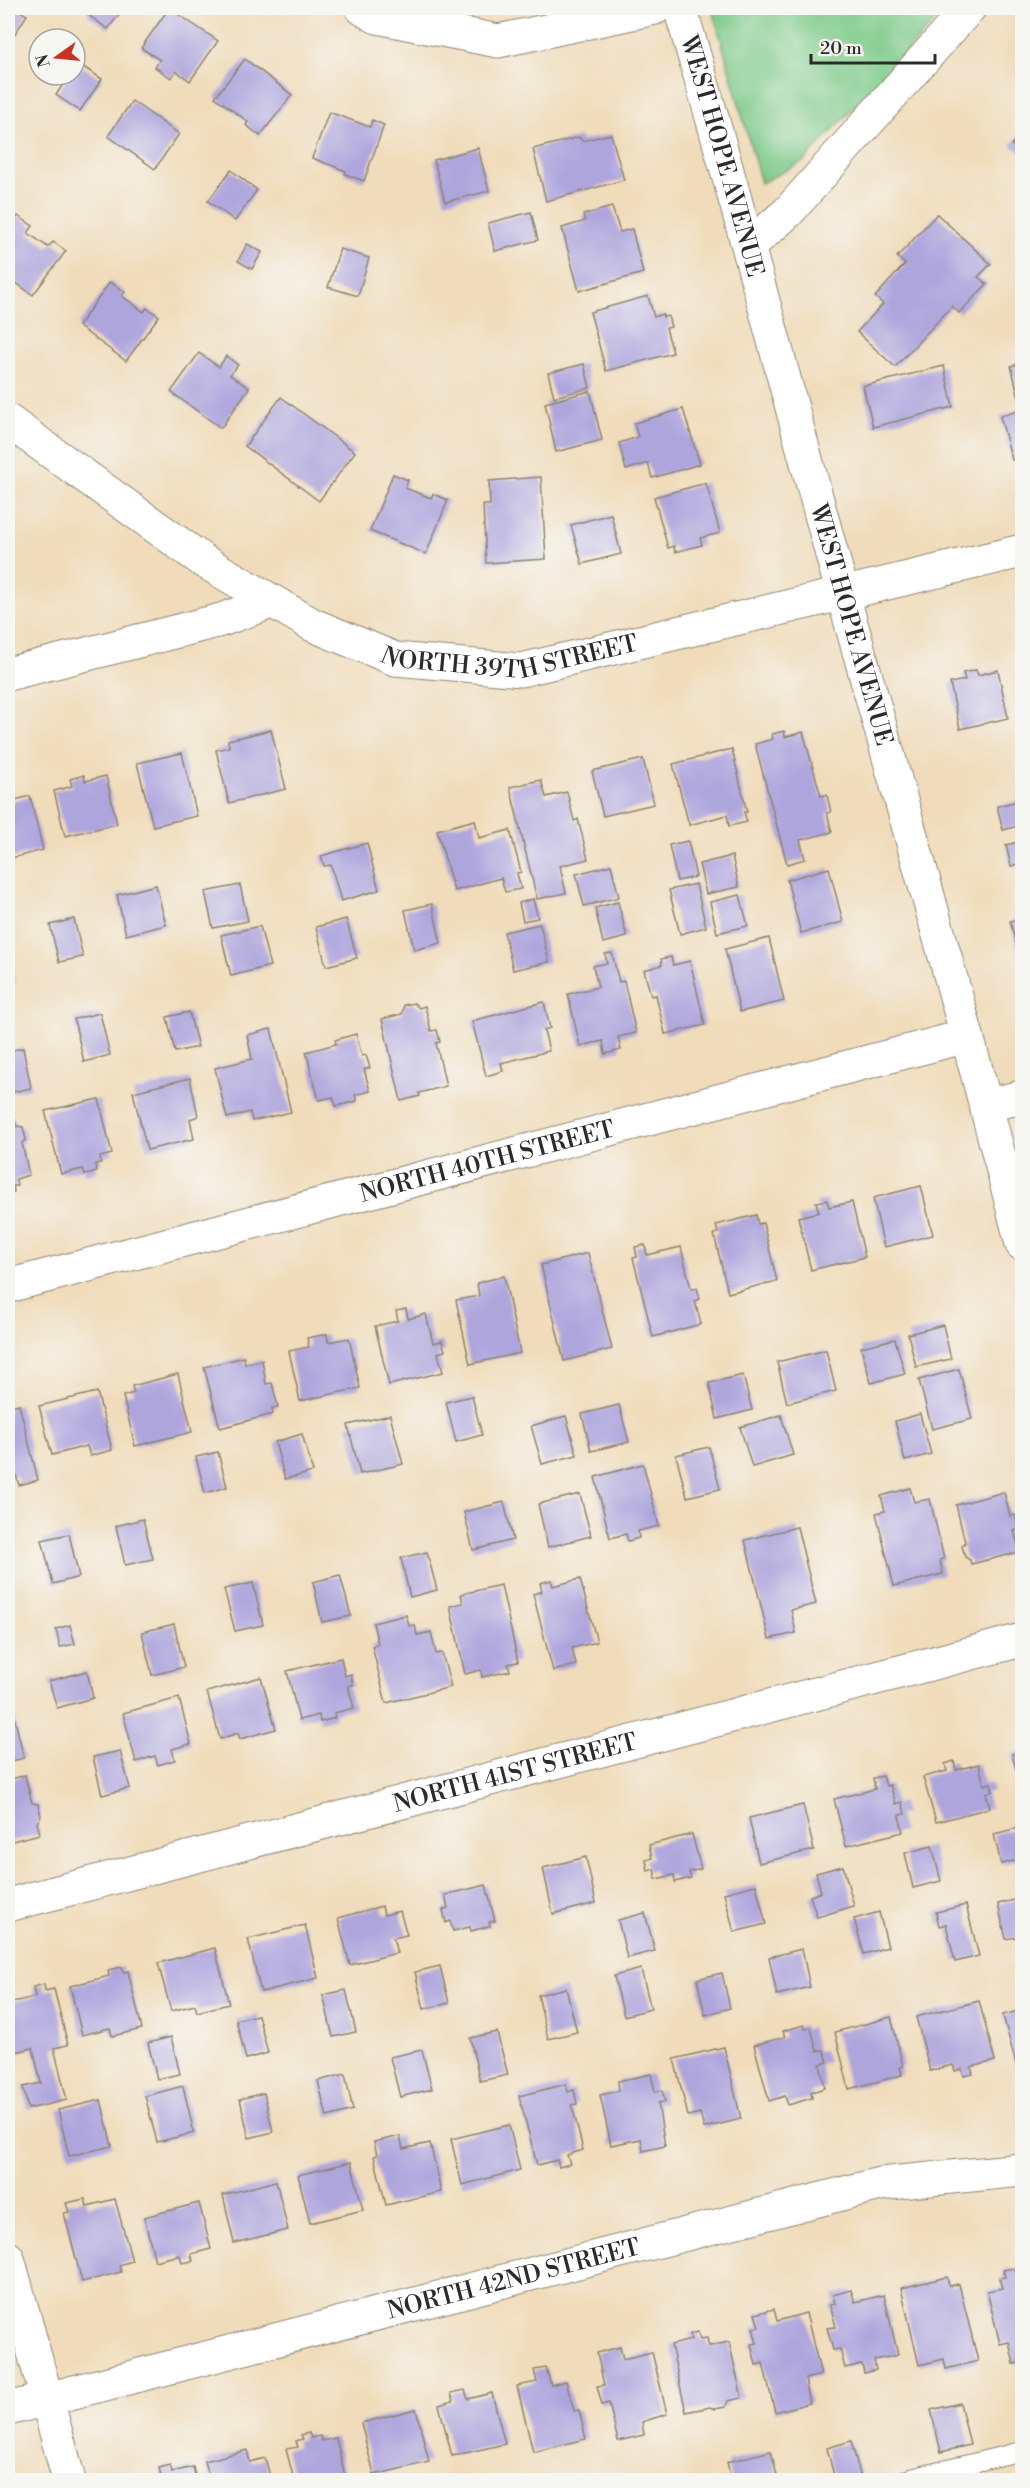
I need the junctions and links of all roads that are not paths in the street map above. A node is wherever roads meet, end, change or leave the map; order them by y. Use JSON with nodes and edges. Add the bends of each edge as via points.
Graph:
{"nodes":[{"id":1,"x":362,"y":8,"type":"edge"},
{"id":2,"x":655,"y":8,"type":"edge"},
{"id":3,"x":680,"y":8,"type":"edge"},
{"id":4,"x":969,"y":8,"type":"edge"},
{"id":5,"x":749,"y":246,"type":"junction"},
{"id":6,"x":8,"y":421,"type":"edge"},
{"id":7,"x":1023,"y":550,"type":"edge"},
{"id":8,"x":843,"y":595,"type":"junction"},
{"id":9,"x":271,"y":603,"type":"junction"},
{"id":10,"x":8,"y":674,"type":"edge"},
{"id":11,"x":967,"y":1036,"type":"junction"},
{"id":12,"x":1023,"y":1097,"type":"edge"},
{"id":13,"x":987,"y":1105,"type":"junction"},
{"id":14,"x":1023,"y":1244,"type":"edge"},
{"id":15,"x":8,"y":1286,"type":"edge"},
{"id":16,"x":1023,"y":1640,"type":"edge"},
{"id":17,"x":8,"y":1905,"type":"edge"},
{"id":18,"x":1023,"y":2170,"type":"edge"},
{"id":19,"x":8,"y":2258,"type":"edge"},
{"id":20,"x":46,"y":2398,"type":"junction"},
{"id":21,"x":8,"y":2409,"type":"edge"},
{"id":22,"x":1023,"y":2451,"type":"edge"},
{"id":23,"x":69,"y":2481,"type":"edge"},
{"id":24,"x":903,"y":2481,"type":"edge"}],
"edges":[{"from":1,"to":2,"type":"street","via":[[377,18],[498,42]]},
{"from":3,"to":5,"type":"street","name":"WEST HOPE AVENUE"},
{"from":4,"to":5,"type":"street","via":[[788,212]]},
{"from":5,"to":8,"type":"street","name":"WEST HOPE AVENUE"},
{"from":6,"to":9,"type":"street","name":"NORTH 39TH STREET","via":[[205,562]]},
{"from":7,"to":8,"type":"street","name":"NORTH 39TH STREET"},
{"from":8,"to":9,"type":"street","name":"NORTH 39TH STREET","via":[[521,670],[395,659],[313,626]]},
{"from":8,"to":11,"type":"street","name":"WEST HOPE AVENUE"},
{"from":9,"to":10,"type":"street","via":[[221,620]]},
{"from":11,"to":13,"type":"street","name":"WEST HOPE AVENUE"},
{"from":11,"to":15,"type":"street","name":"NORTH 40TH STREET"},
{"from":12,"to":13,"type":"street"},
{"from":13,"to":14,"type":"street","name":"WEST HOPE AVENUE"},
{"from":16,"to":17,"type":"street","name":"NORTH 41ST STREET"},
{"from":18,"to":20,"type":"street","name":"NORTH 42ND STREET","via":[[880,2184]]},
{"from":19,"to":20,"type":"street"},
{"from":20,"to":21,"type":"street","name":"NORTH 42ND STREET"},
{"from":20,"to":23,"type":"street"},
{"from":22,"to":24,"type":"lane"}]}
